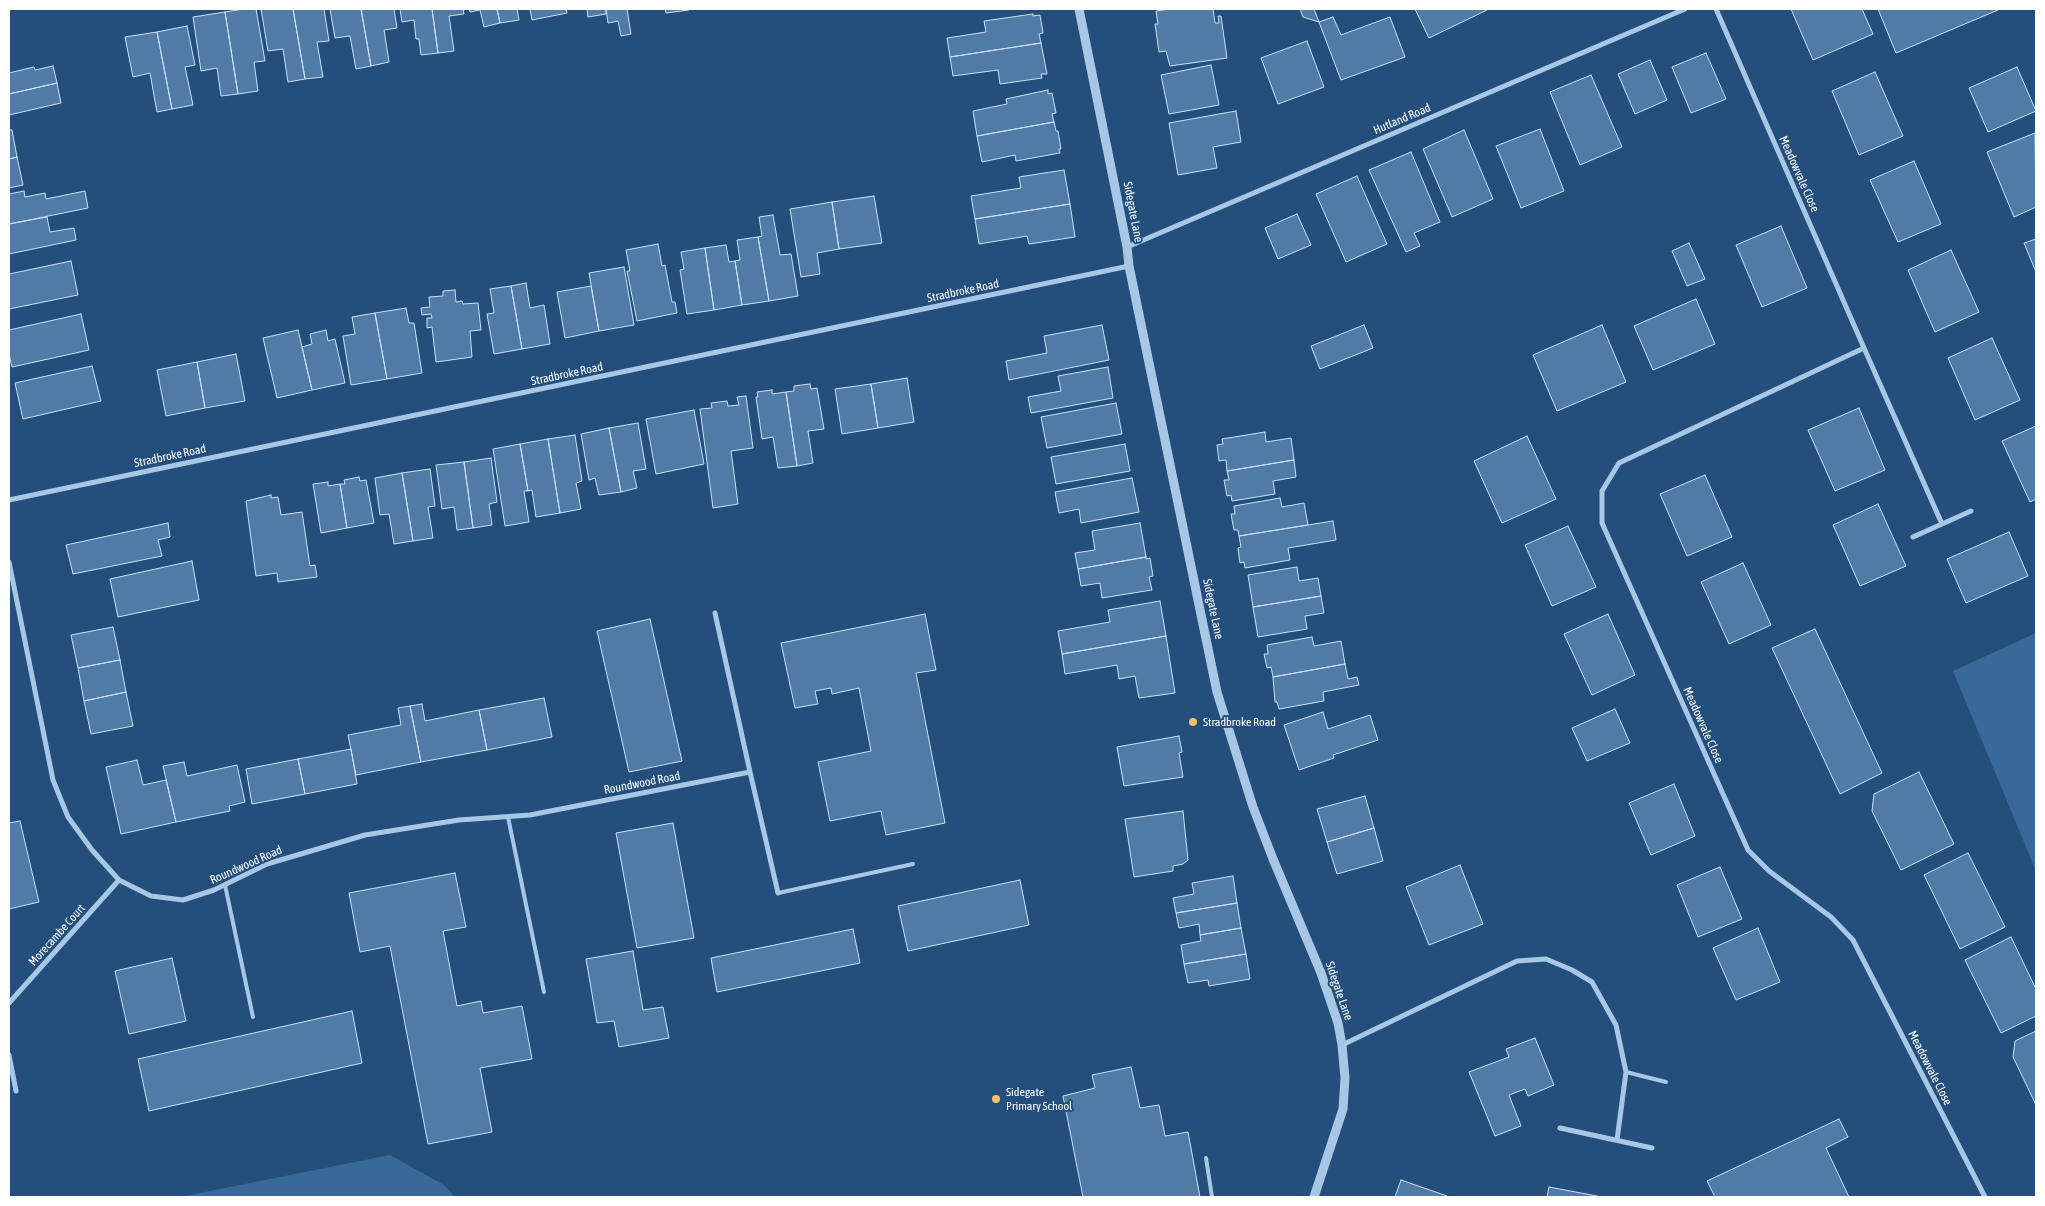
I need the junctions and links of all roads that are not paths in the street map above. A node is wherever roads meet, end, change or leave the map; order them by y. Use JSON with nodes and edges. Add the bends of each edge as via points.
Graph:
{"nodes":[{"id":1,"x":1079,"y":9,"type":"edge"},
{"id":2,"x":1685,"y":9,"type":"edge"},
{"id":3,"x":1716,"y":9,"type":"edge"},
{"id":4,"x":1127,"y":247,"type":"junction"},
{"id":5,"x":1129,"y":266,"type":"junction"},
{"id":6,"x":1864,"y":348,"type":"junction"},
{"id":7,"x":9,"y":500,"type":"edge"},
{"id":8,"x":1971,"y":511,"type":"dead end"},
{"id":9,"x":1942,"y":524,"type":"junction"},
{"id":10,"x":1913,"y":537,"type":"dead end"},
{"id":11,"x":9,"y":562,"type":"edge"},
{"id":12,"x":715,"y":613,"type":"dead end"},
{"id":13,"x":750,"y":772,"type":"junction"},
{"id":14,"x":508,"y":817,"type":"junction"},
{"id":15,"x":913,"y":864,"type":"dead end"},
{"id":16,"x":119,"y":880,"type":"junction"},
{"id":17,"x":225,"y":885,"type":"junction"},
{"id":18,"x":778,"y":893,"type":"joint"},
{"id":19,"x":544,"y":992,"type":"dead end"},
{"id":20,"x":9,"y":1002,"type":"edge"},
{"id":21,"x":253,"y":1018,"type":"dead end"},
{"id":22,"x":1342,"y":1045,"type":"junction"},
{"id":23,"x":9,"y":1056,"type":"edge"},
{"id":24,"x":1626,"y":1072,"type":"junction"},
{"id":25,"x":1666,"y":1082,"type":"dead end"},
{"id":26,"x":16,"y":1091,"type":"dead end"},
{"id":27,"x":1560,"y":1128,"type":"dead end"},
{"id":28,"x":1618,"y":1140,"type":"junction"},
{"id":29,"x":1652,"y":1148,"type":"dead end"},
{"id":30,"x":1206,"y":1158,"type":"dead end"},
{"id":31,"x":1212,"y":1197,"type":"edge"},
{"id":32,"x":1314,"y":1197,"type":"edge"},
{"id":33,"x":1985,"y":1197,"type":"edge"}],
"edges":[{"from":1,"to":4,"type":"street","name":"Sidegate Lane"},
{"from":2,"to":4,"type":"street","name":"Hutland Road"},
{"from":3,"to":6,"type":"street","name":"Meadowvale Close"},
{"from":4,"to":5,"type":"street","name":"Sidegate Lane"},
{"from":5,"to":7,"type":"street","name":"Stradbroke Road"},
{"from":5,"to":22,"type":"street","name":"Sidegate Lane","via":[[1217,692],[1253,807],[1324,981]]},
{"from":6,"to":9,"type":"street","name":"Meadowvale Close"},
{"from":6,"to":33,"type":"street","name":"Meadowvale Close","via":[[1619,463],[1602,491],[1602,523],[1748,850],[1769,871],[1831,917],[1853,940]]},
{"from":8,"to":9,"type":"street"},
{"from":9,"to":10,"type":"street"},
{"from":11,"to":16,"type":"street","name":"Roundwood Road","via":[[53,780],[68,817]]},
{"from":12,"to":13,"type":"street"},
{"from":13,"to":14,"type":"street","name":"Roundwood Road","via":[[549,812]]},
{"from":13,"to":18,"type":"street"},
{"from":14,"to":17,"type":"street","name":"Roundwood Road","via":[[459,820],[365,835],[267,864]]},
{"from":14,"to":19,"type":"lane"},
{"from":15,"to":18,"type":"lane"},
{"from":16,"to":17,"type":"street","name":"Roundwood Road","via":[[151,896],[183,900]]},
{"from":16,"to":20,"type":"street","name":"Morecambe Court"},
{"from":17,"to":21,"type":"lane"},
{"from":22,"to":24,"type":"street","via":[[1517,961],[1546,959],[1592,982],[1616,1025]]},
{"from":22,"to":32,"type":"street","name":"Sidegate Lane","via":[[1343,1109]]},
{"from":23,"to":26,"type":"street"},
{"from":24,"to":25,"type":"lane"},
{"from":24,"to":28,"type":"street"},
{"from":27,"to":28,"type":"street"},
{"from":28,"to":29,"type":"street"},
{"from":30,"to":31,"type":"lane"}]}
